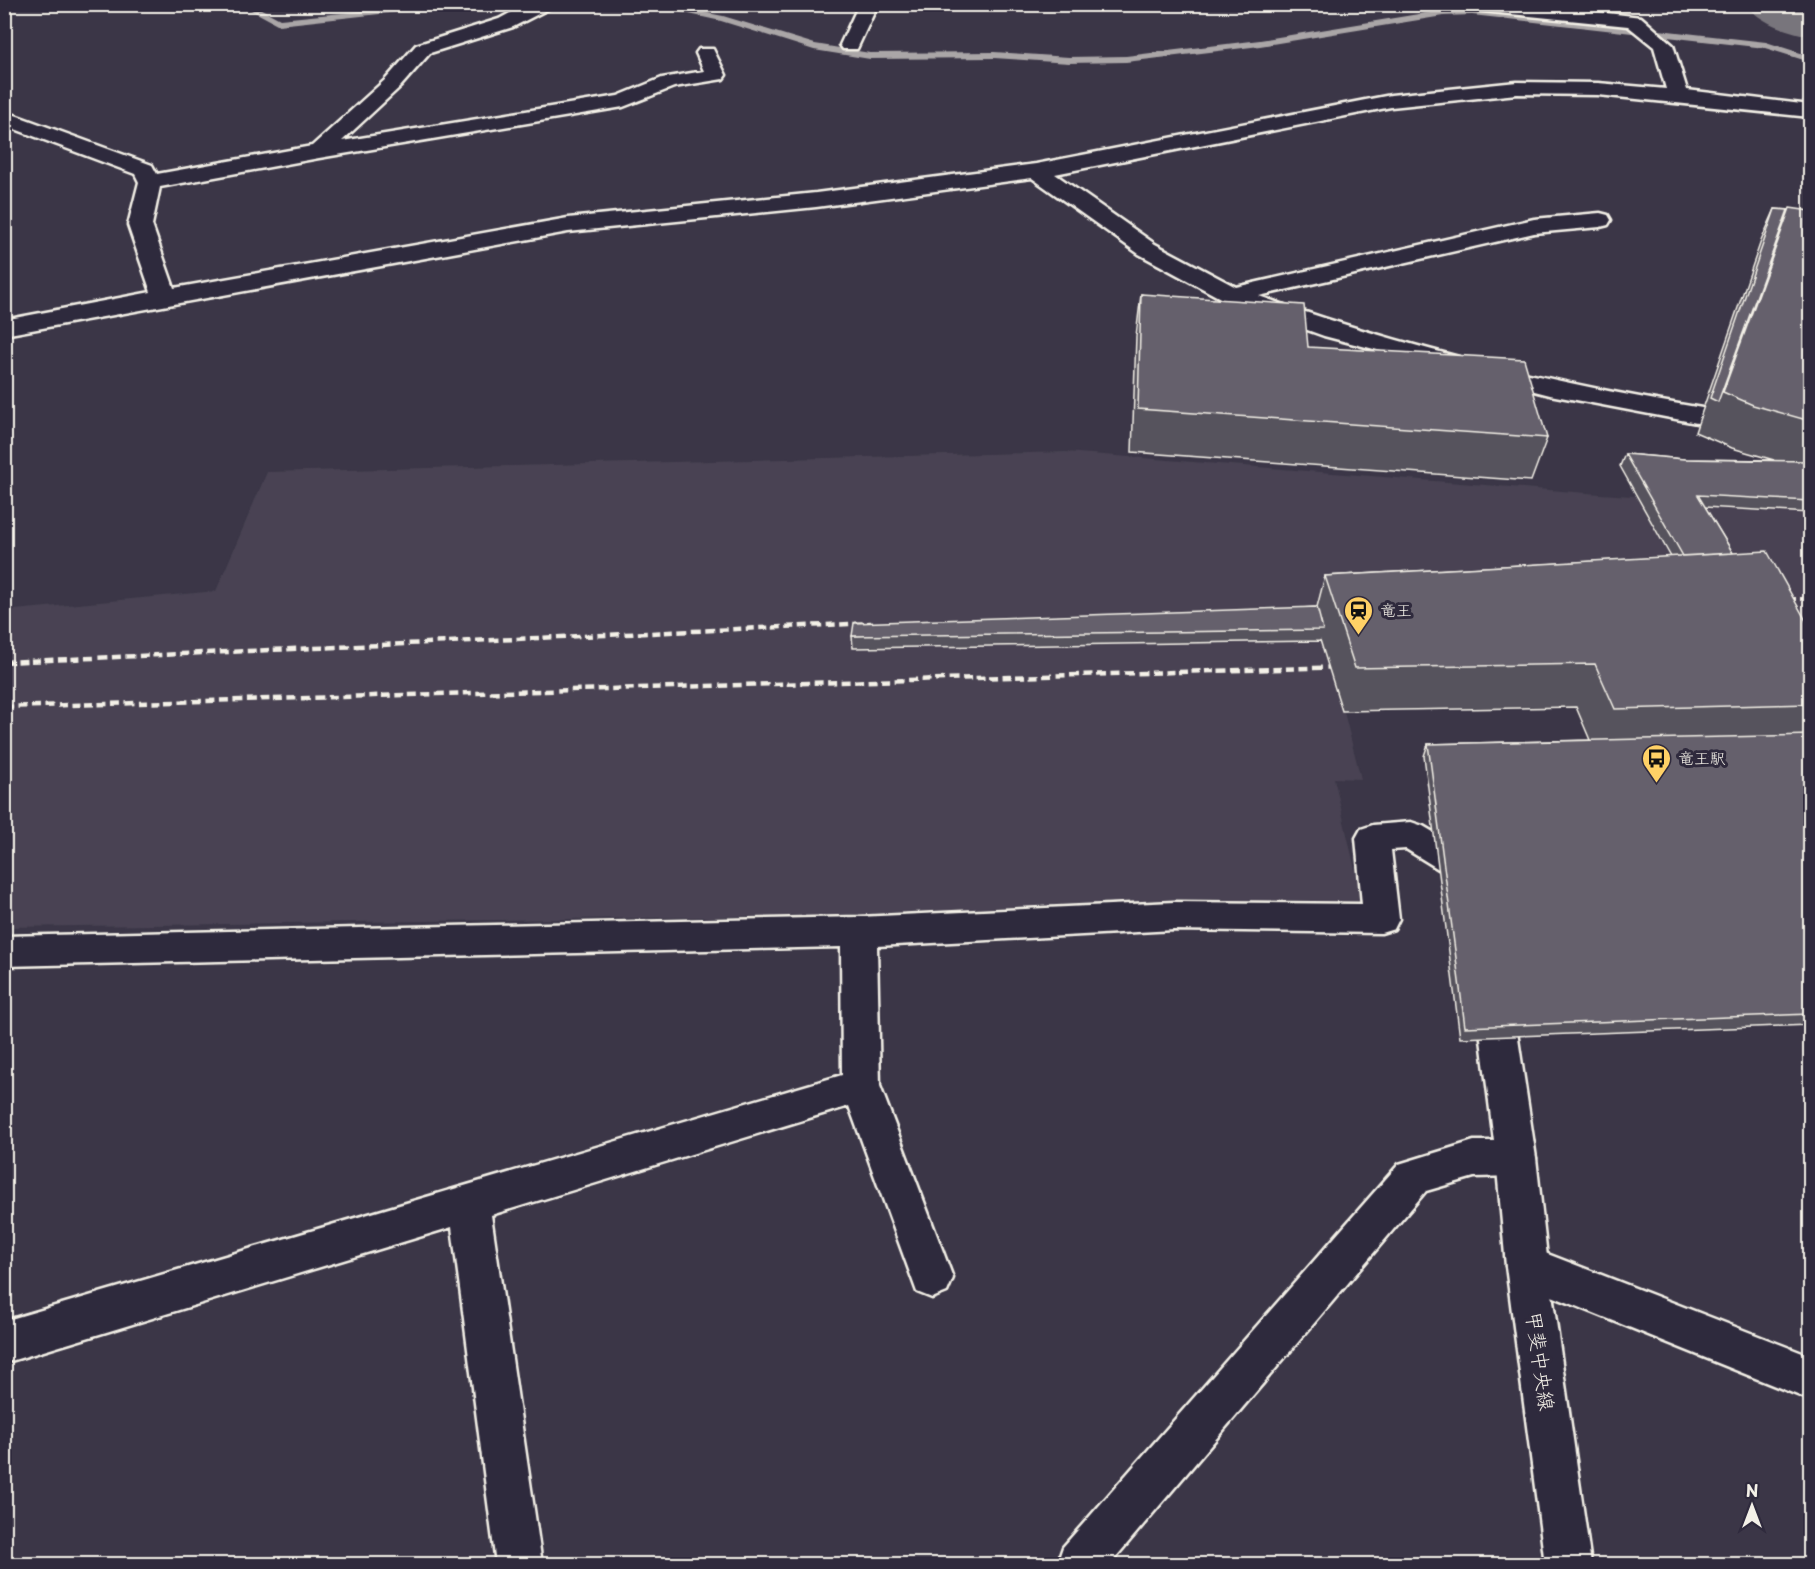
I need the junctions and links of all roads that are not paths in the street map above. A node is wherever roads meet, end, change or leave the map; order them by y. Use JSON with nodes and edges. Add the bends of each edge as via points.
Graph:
{"nodes":[{"id":1,"x":543,"y":4,"type":"edge"},
{"id":2,"x":869,"y":4,"type":"edge"},
{"id":3,"x":1471,"y":4,"type":"edge"},
{"id":4,"x":850,"y":45,"type":"dead end"},
{"id":5,"x":705,"y":53,"type":"dead end"},
{"id":6,"x":1678,"y":96,"type":"junction"},
{"id":7,"x":1810,"y":111,"type":"edge"},
{"id":8,"x":4,"y":117,"type":"edge"},
{"id":9,"x":319,"y":151,"type":"junction"},
{"id":10,"x":1036,"y":171,"type":"junction"},
{"id":11,"x":150,"y":182,"type":"junction"},
{"id":12,"x":1600,"y":220,"type":"dead end"},
{"id":13,"x":1233,"y":295,"type":"junction"},
{"id":14,"x":165,"y":297,"type":"junction"},
{"id":15,"x":4,"y":328,"type":"edge"},
{"id":16,"x":1810,"y":431,"type":"edge"},
{"id":17,"x":1483,"y":877,"type":"edge"},
{"id":18,"x":859,"y":932,"type":"junction"},
{"id":19,"x":4,"y":951,"type":"edge"},
{"id":20,"x":1501,"y":970,"type":"edge"},
{"id":21,"x":861,"y":1086,"type":"junction"},
{"id":22,"x":1516,"y":1158,"type":"junction"},
{"id":23,"x":469,"y":1204,"type":"junction"},
{"id":24,"x":1527,"y":1266,"type":"junction"},
{"id":25,"x":932,"y":1278,"type":"dead end"},
{"id":26,"x":4,"y":1342,"type":"edge"},
{"id":27,"x":1810,"y":1378,"type":"edge"},
{"id":28,"x":519,"y":1564,"type":"edge"},
{"id":29,"x":1080,"y":1564,"type":"edge"},
{"id":30,"x":1568,"y":1564,"type":"edge"}],
"edges":[{"from":1,"to":9,"type":"street","via":[[506,23],[423,49],[393,83]]},
{"from":2,"to":4,"type":"street"},
{"from":3,"to":6,"type":"street","via":[[1634,21],[1663,45]]},
{"from":5,"to":9,"type":"street","via":[[716,75],[669,82],[623,100]]},
{"from":6,"to":7,"type":"street"},
{"from":6,"to":10,"type":"street","via":[[1598,89],[1517,88],[1391,101]]},
{"from":8,"to":11,"type":"street","via":[[144,170]]},
{"from":9,"to":11,"type":"street"},
{"from":10,"to":13,"type":"street","via":[[1147,249]]},
{"from":10,"to":14,"type":"street","via":[[805,202],[568,225]]},
{"from":11,"to":14,"type":"street","via":[[140,225]]},
{"from":12,"to":13,"type":"street","via":[[1534,226]]},
{"from":13,"to":16,"type":"street","via":[[1333,331],[1550,387],[1702,416]]},
{"from":14,"to":15,"type":"street"},
{"from":17,"to":18,"type":"street","via":[[1411,835],[1374,838],[1381,919],[1174,916]]},
{"from":18,"to":19,"type":"street"},
{"from":18,"to":21,"type":"street"},
{"from":20,"to":22,"type":"street","name":"甲斐中央線"},
{"from":21,"to":23,"type":"street"},
{"from":21,"to":25,"type":"street"},
{"from":22,"to":24,"type":"street","name":"甲斐中央線"},
{"from":22,"to":29,"type":"street","via":[[1474,1159],[1413,1177]]},
{"from":23,"to":26,"type":"street"},
{"from":23,"to":28,"type":"street"},
{"from":24,"to":27,"type":"street"},
{"from":24,"to":30,"type":"street","name":"甲斐中央線"}]}
